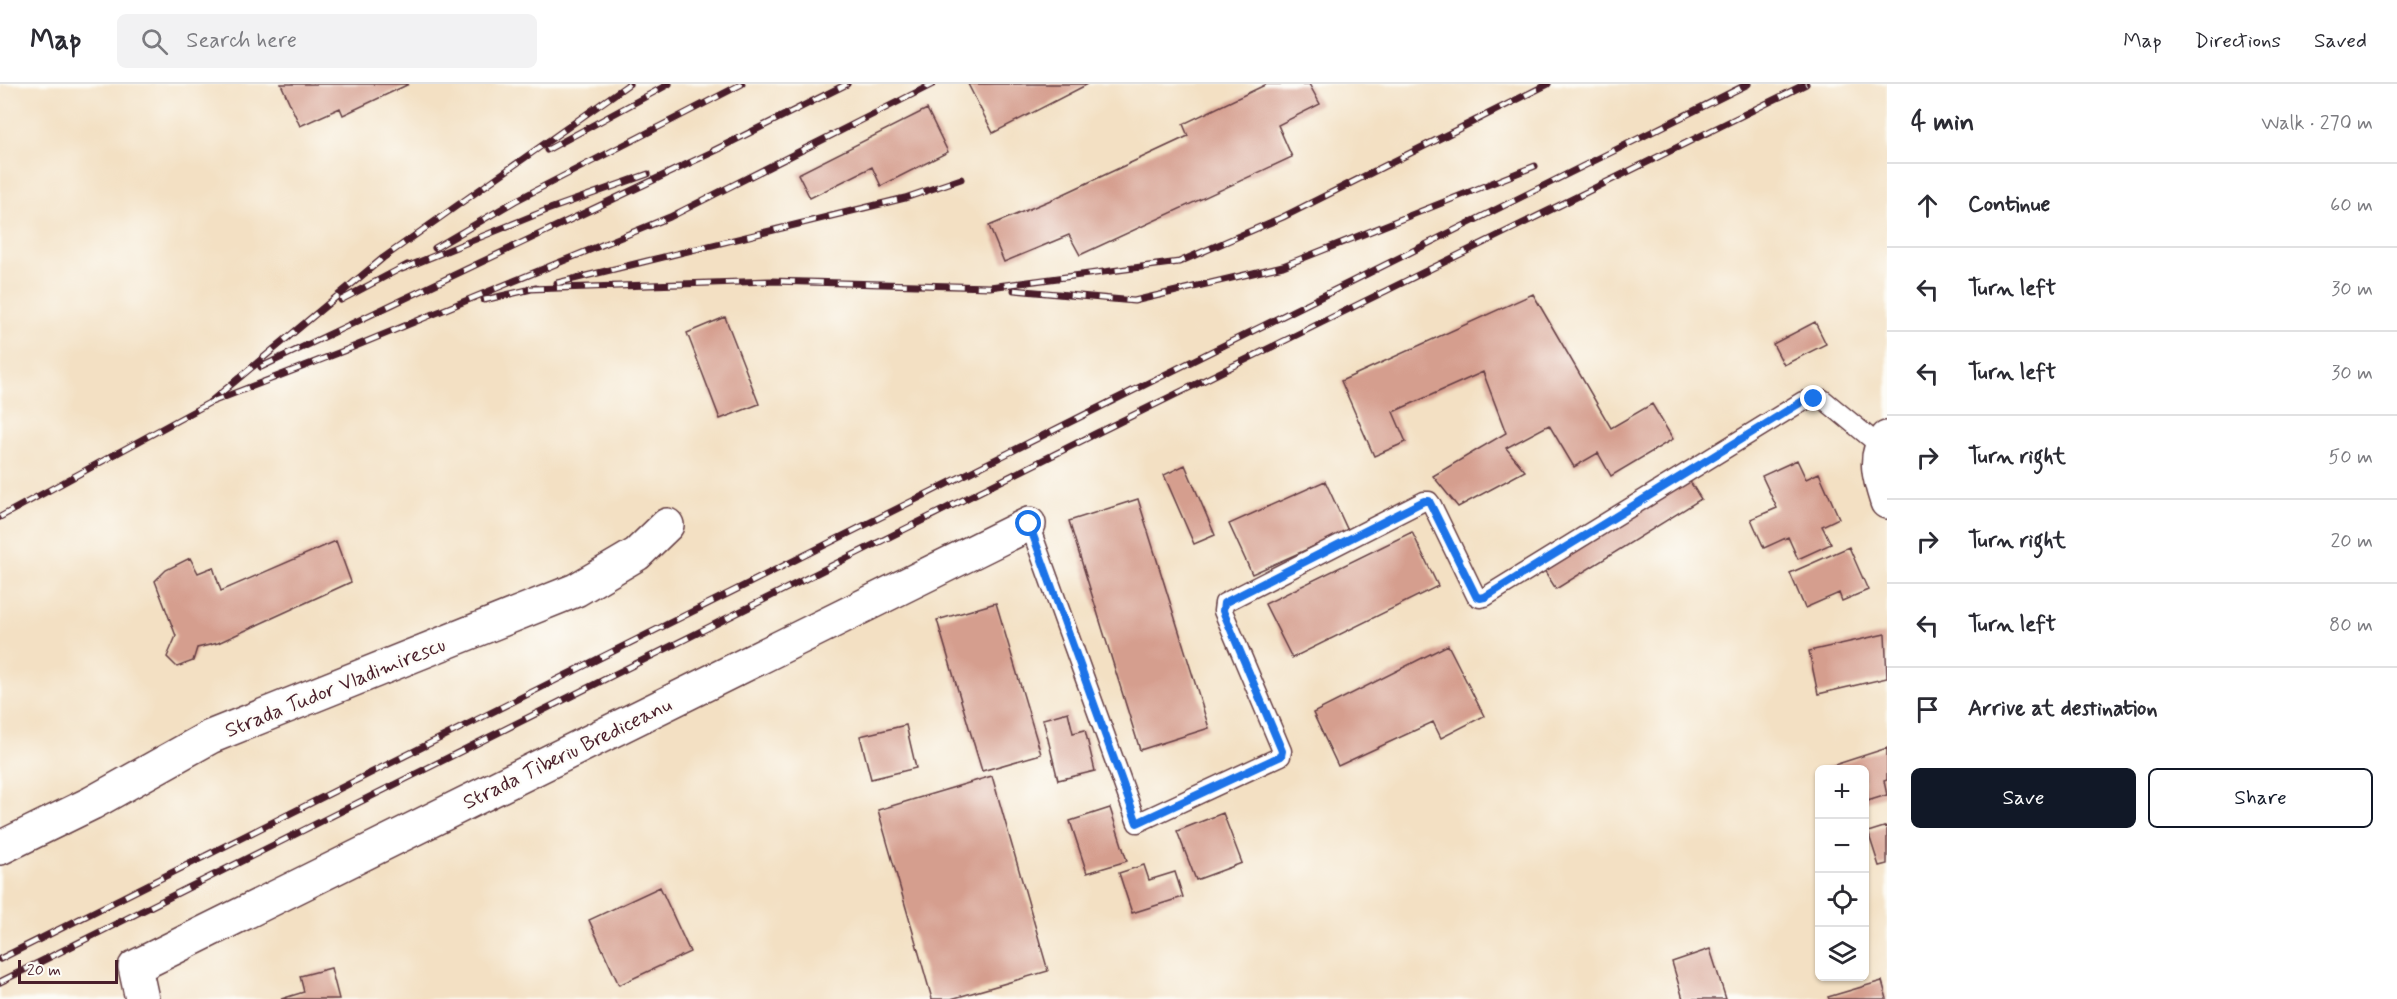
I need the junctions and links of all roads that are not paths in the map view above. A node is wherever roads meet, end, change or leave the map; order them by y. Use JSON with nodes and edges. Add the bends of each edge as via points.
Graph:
{"nodes":[{"id":1,"x":1884,"y":442,"type":"edge"},
{"id":2,"x":1887,"y":502,"type":"edge"},
{"id":3,"x":1029,"y":524,"type":"joint"},
{"id":4,"x":668,"y":525,"type":"dead end"},
{"id":5,"x":0,"y":848,"type":"edge"},
{"id":6,"x":142,"y":999,"type":"edge"}],
"edges":[{"from":1,"to":2,"type":"street","via":[[1877,464]]},
{"from":1,"to":3,"type":"lane","via":[[1823,399],[1803,401],[1480,598],[1429,501],[1413,506],[1224,603],[1223,611],[1281,756],[1137,823]]},
{"from":3,"to":6,"type":"street","name":"Strada Tiberiu Brediceanu","via":[[135,967]]},
{"from":4,"to":5,"type":"street","name":"Strada Tudor Vladimirescu","via":[[637,554],[576,590],[210,737],[92,803]]}]}
